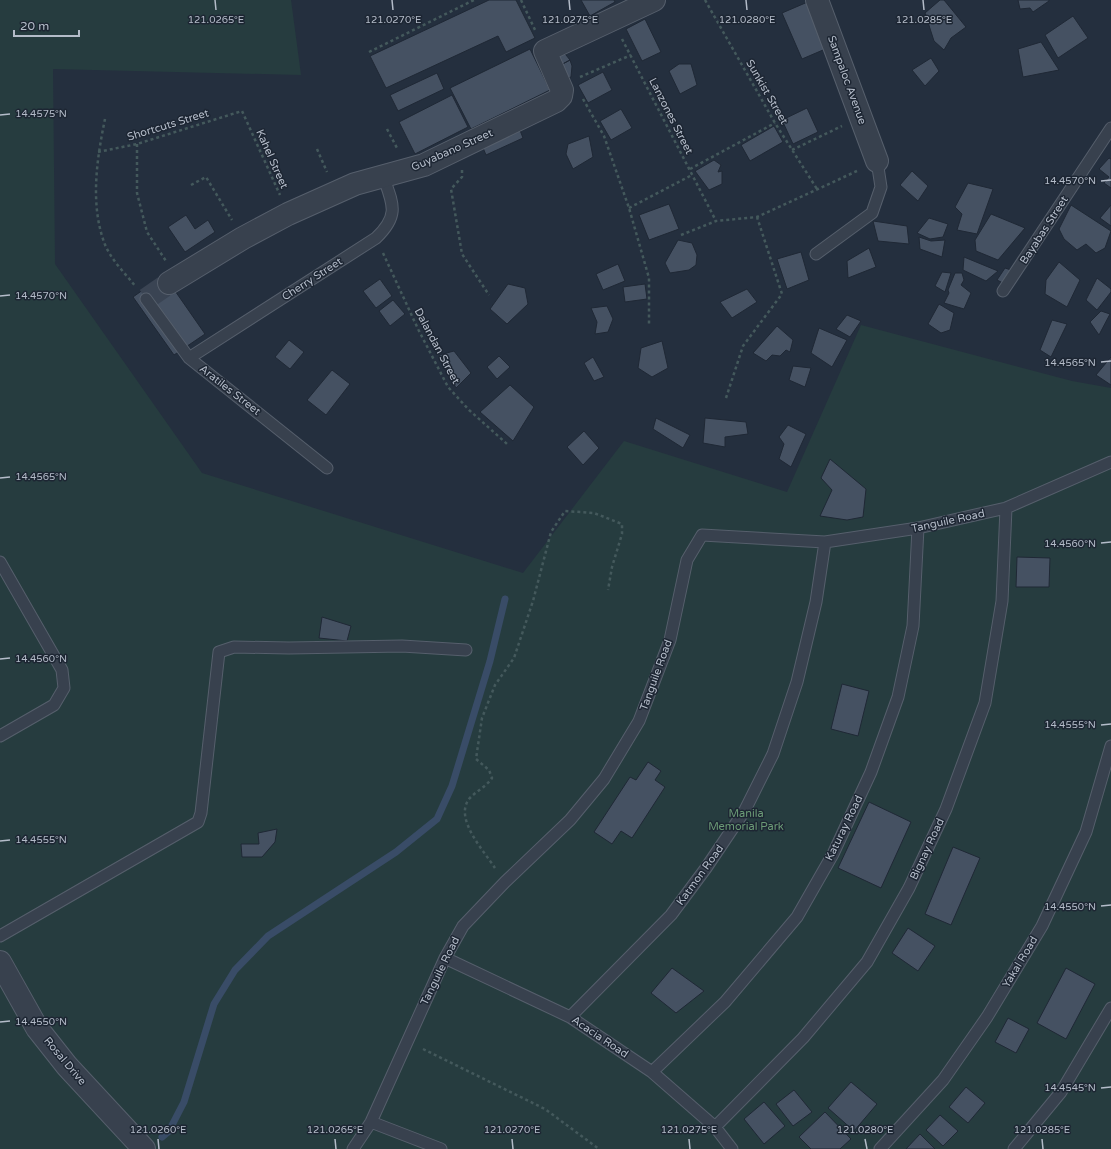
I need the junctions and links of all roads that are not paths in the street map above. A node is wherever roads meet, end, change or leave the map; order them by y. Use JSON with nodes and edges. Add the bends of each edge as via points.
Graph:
{"nodes":[{"id":1,"x":654,"y":0,"type":"edge"},
{"id":2,"x":816,"y":0,"type":"edge"},
{"id":3,"x":1111,"y":128,"type":"edge"},
{"id":4,"x":877,"y":161,"type":"joint"},
{"id":5,"x":383,"y":176,"type":"junction"},
{"id":6,"x":816,"y":254,"type":"dead end"},
{"id":7,"x":173,"y":281,"type":"tunnel mouth"},
{"id":8,"x":1003,"y":292,"type":"dead end"},
{"id":9,"x":143,"y":295,"type":"road end"},
{"id":10,"x":189,"y":358,"type":"junction"},
{"id":11,"x":1111,"y":462,"type":"edge"},
{"id":12,"x":327,"y":468,"type":"dead end"},
{"id":13,"x":1006,"y":508,"type":"junction"},
{"id":14,"x":918,"y":528,"type":"junction"},
{"id":15,"x":825,"y":542,"type":"junction"},
{"id":16,"x":0,"y":562,"type":"edge"},
{"id":17,"x":466,"y":650,"type":"dead end"},
{"id":18,"x":0,"y":736,"type":"edge"},
{"id":19,"x":1111,"y":746,"type":"edge"},
{"id":20,"x":0,"y":936,"type":"edge"},
{"id":21,"x":445,"y":958,"type":"junction"},
{"id":22,"x":0,"y":962,"type":"edge"},
{"id":23,"x":1111,"y":1008,"type":"edge"},
{"id":24,"x":570,"y":1017,"type":"junction"},
{"id":25,"x":652,"y":1072,"type":"junction"},
{"id":26,"x":371,"y":1122,"type":"junction"},
{"id":27,"x":715,"y":1127,"type":"junction"},
{"id":28,"x":144,"y":1149,"type":"edge"},
{"id":29,"x":353,"y":1149,"type":"edge"},
{"id":30,"x":441,"y":1149,"type":"edge"},
{"id":31,"x":732,"y":1149,"type":"edge"},
{"id":32,"x":880,"y":1149,"type":"edge"},
{"id":33,"x":1014,"y":1149,"type":"edge"}],
"edges":[{"from":1,"to":5,"type":"street","name":"Guyabano Street","via":[[545,51],[561,84],[561,96],[556,101],[424,165]]},
{"from":2,"to":4,"type":"street","name":"Sampaloc Avenue"},
{"from":3,"to":8,"type":"lane","name":"Bayabas Street"},
{"from":4,"to":6,"type":"lane","via":[[881,187],[872,213]]},
{"from":5,"to":7,"type":"street","name":"Guyabano Street","via":[[336,191],[288,214]]},
{"from":5,"to":10,"type":"lane","name":"Cherry Street","via":[[393,208],[387,228],[376,238]]},
{"from":9,"to":10,"type":"lane","name":"Aratiles Street"},
{"from":10,"to":12,"type":"lane","name":"Aratiles Street"},
{"from":11,"to":13,"type":"lane","name":"Tanguile Road"},
{"from":13,"to":14,"type":"lane","name":"Tanguile Road"},
{"from":13,"to":27,"type":"lane","name":"Bignay Road","via":[[1002,601],[985,703],[946,809],[909,888],[867,962],[803,1038]]},
{"from":14,"to":15,"type":"lane","name":"Tanguile Road"},
{"from":14,"to":25,"type":"lane","name":"Katuray Road","via":[[913,626],[898,697],[871,772],[833,854],[796,917],[725,1002]]},
{"from":15,"to":21,"type":"lane","name":"Tanguile Road","via":[[702,535],[687,560],[670,640],[639,721],[604,779],[570,820],[463,926]]},
{"from":15,"to":24,"type":"lane","name":"Katmon Road","via":[[816,602],[797,682],[773,754],[745,810],[671,915]]},
{"from":16,"to":18,"type":"lane","via":[[62,670],[64,688],[54,705]]},
{"from":17,"to":20,"type":"lane","via":[[402,646],[234,647],[219,652],[198,822]]},
{"from":19,"to":32,"type":"lane","name":"Yakal Road","via":[[1086,832],[1042,926],[987,1017],[943,1080]]},
{"from":21,"to":24,"type":"lane","name":"Acacia Road"},
{"from":21,"to":26,"type":"lane","name":"Tanguile Road"},
{"from":22,"to":28,"type":"street","name":"Rosal Drive","via":[[37,1028],[67,1066]]},
{"from":23,"to":33,"type":"lane","via":[[1061,1092]]},
{"from":24,"to":25,"type":"lane","name":"Acacia Road"},
{"from":25,"to":27,"type":"lane","name":"Acacia Road"},
{"from":26,"to":29,"type":"lane","name":"Tanguile Road"},
{"from":26,"to":30,"type":"lane"},
{"from":27,"to":31,"type":"lane","name":"Acacia Road"}]}
